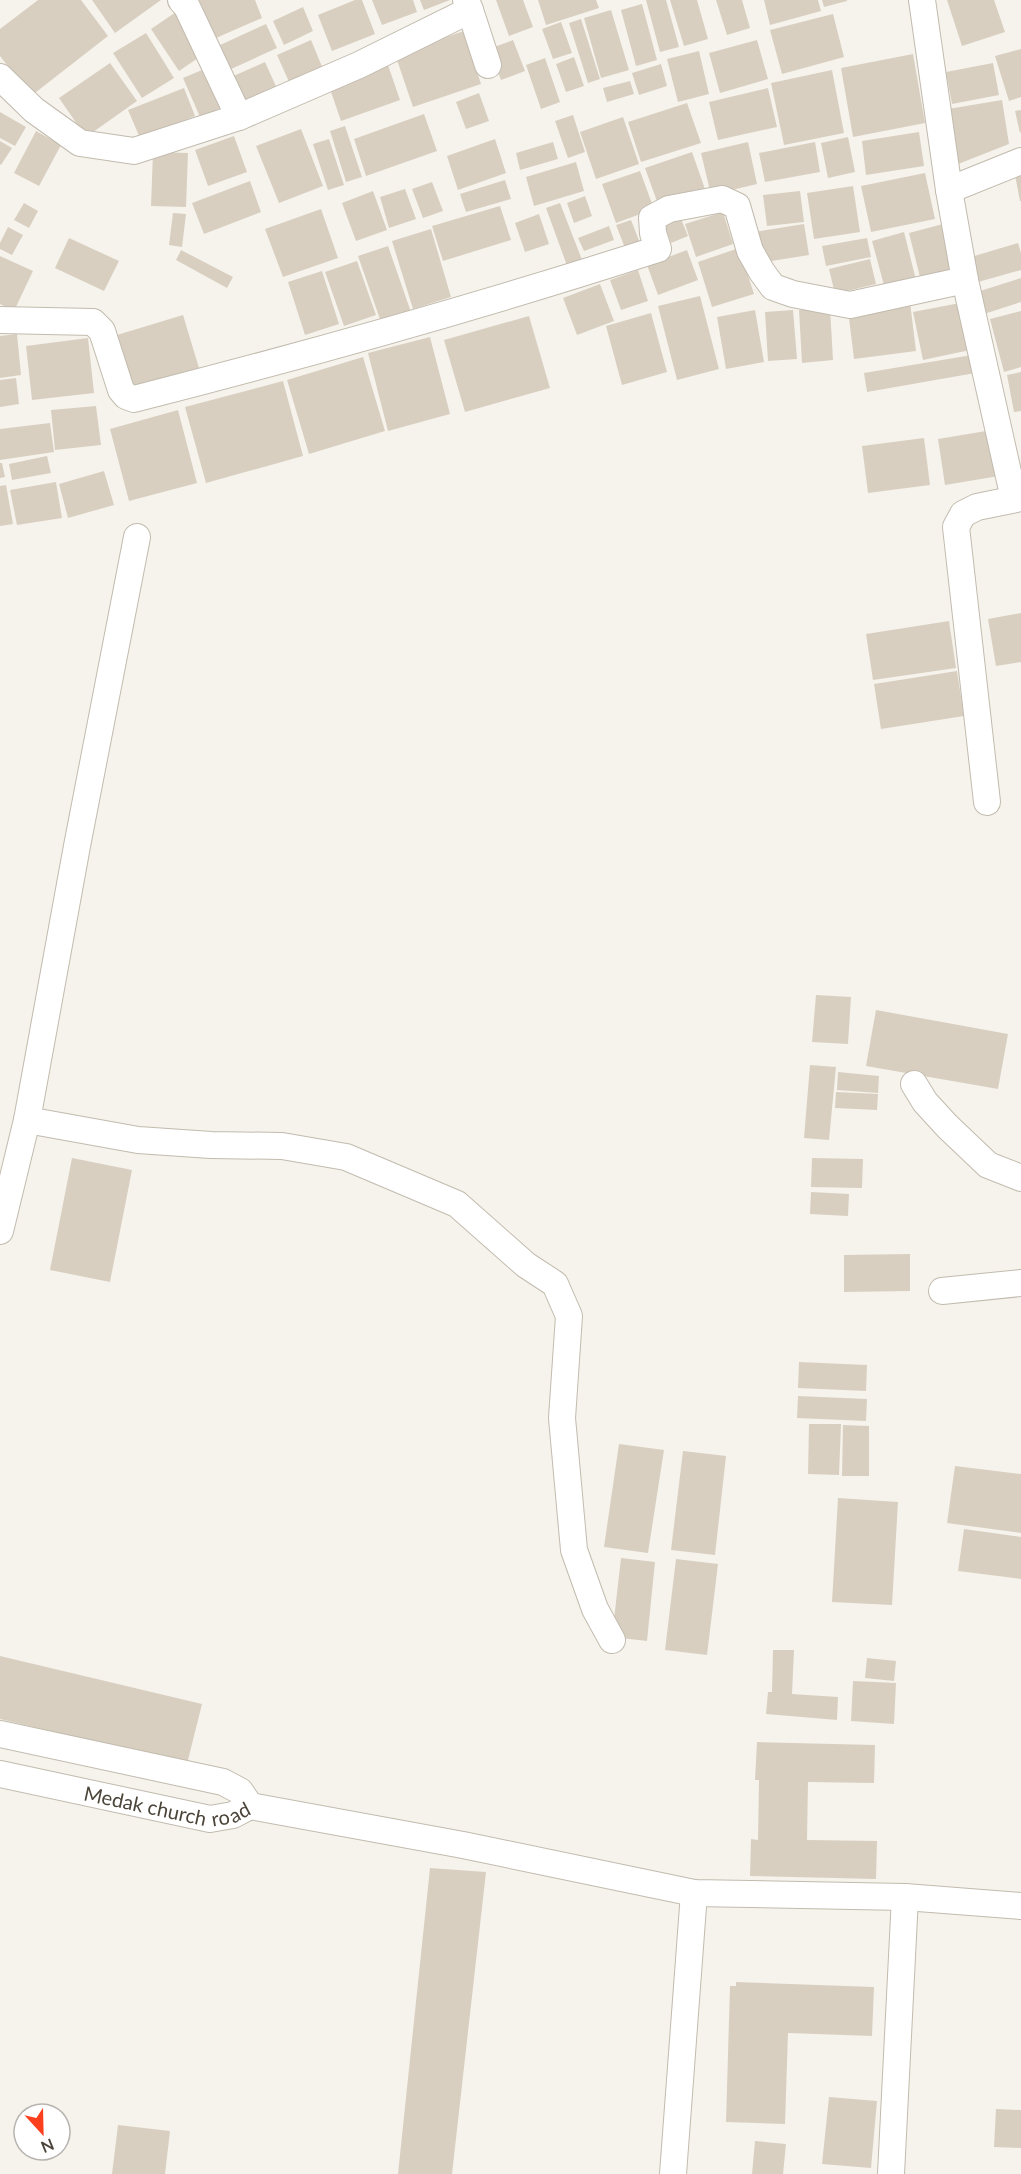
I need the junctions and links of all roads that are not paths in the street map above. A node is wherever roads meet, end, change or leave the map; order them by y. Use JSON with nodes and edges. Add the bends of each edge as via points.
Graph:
{"nodes":[{"id":1,"x":181,"y":0,"type":"edge"},
{"id":2,"x":922,"y":0,"type":"edge"},
{"id":3,"x":468,"y":5,"type":"edge"},
{"id":4,"x":488,"y":65,"type":"dead end"},
{"id":5,"x":0,"y":77,"type":"edge"},
{"id":6,"x":239,"y":117,"type":"junction"},
{"id":7,"x":1021,"y":161,"type":"edge"},
{"id":8,"x":949,"y":190,"type":"junction"},
{"id":9,"x":965,"y":280,"type":"junction"},
{"id":10,"x":0,"y":320,"type":"edge"},
{"id":11,"x":1018,"y":499,"type":"edge"},
{"id":12,"x":137,"y":537,"type":"dead end"},
{"id":13,"x":987,"y":802,"type":"dead end"},
{"id":14,"x":914,"y":1084,"type":"dead end"},
{"id":15,"x":27,"y":1120,"type":"junction"},
{"id":16,"x":1021,"y":1178,"type":"edge"},
{"id":17,"x":0,"y":1231,"type":"edge"},
{"id":18,"x":1021,"y":1283,"type":"edge"},
{"id":19,"x":942,"y":1291,"type":"dead end"},
{"id":20,"x":612,"y":1641,"type":"dead end"},
{"id":21,"x":0,"y":1734,"type":"edge"},
{"id":22,"x":0,"y":1774,"type":"edge"},
{"id":23,"x":249,"y":1806,"type":"junction"},
{"id":24,"x":694,"y":1893,"type":"junction"},
{"id":25,"x":905,"y":1897,"type":"junction"},
{"id":26,"x":1021,"y":1906,"type":"edge"},
{"id":27,"x":673,"y":2174,"type":"edge"},
{"id":28,"x":891,"y":2174,"type":"edge"}],
"edges":[{"from":1,"to":6,"type":"street"},
{"from":2,"to":8,"type":"street"},
{"from":3,"to":4,"type":"street"},
{"from":3,"to":6,"type":"street","via":[[359,65]]},
{"from":5,"to":6,"type":"street","via":[[34,110],[80,143],[134,151]]},
{"from":7,"to":8,"type":"street"},
{"from":8,"to":9,"type":"street"},
{"from":9,"to":10,"type":"street","via":[[850,305],[793,294],[773,287],[750,251],[737,206],[722,200],[669,210],[652,218],[658,249],[302,356],[134,399],[121,390],[102,331],[93,322]]},
{"from":9,"to":11,"type":"street"},
{"from":11,"to":13,"type":"street","via":[[977,507],[963,514],[956,527]]},
{"from":12,"to":15,"type":"street"},
{"from":14,"to":16,"type":"street","via":[[947,1126],[988,1165]]},
{"from":15,"to":17,"type":"street"},
{"from":15,"to":20,"type":"street","via":[[138,1140],[282,1146],[346,1157],[457,1204],[526,1266],[555,1284],[569,1316],[562,1418],[574,1550],[595,1609]]},
{"from":18,"to":19,"type":"street"},
{"from":21,"to":23,"type":"street","name":"Medak church road","via":[[223,1782],[240,1791]]},
{"from":22,"to":23,"type":"street","name":"Medak church road","via":[[210,1819],[234,1815]]},
{"from":23,"to":24,"type":"street"},
{"from":24,"to":25,"type":"street"},
{"from":24,"to":27,"type":"street"},
{"from":25,"to":26,"type":"street"},
{"from":25,"to":28,"type":"street"}]}
